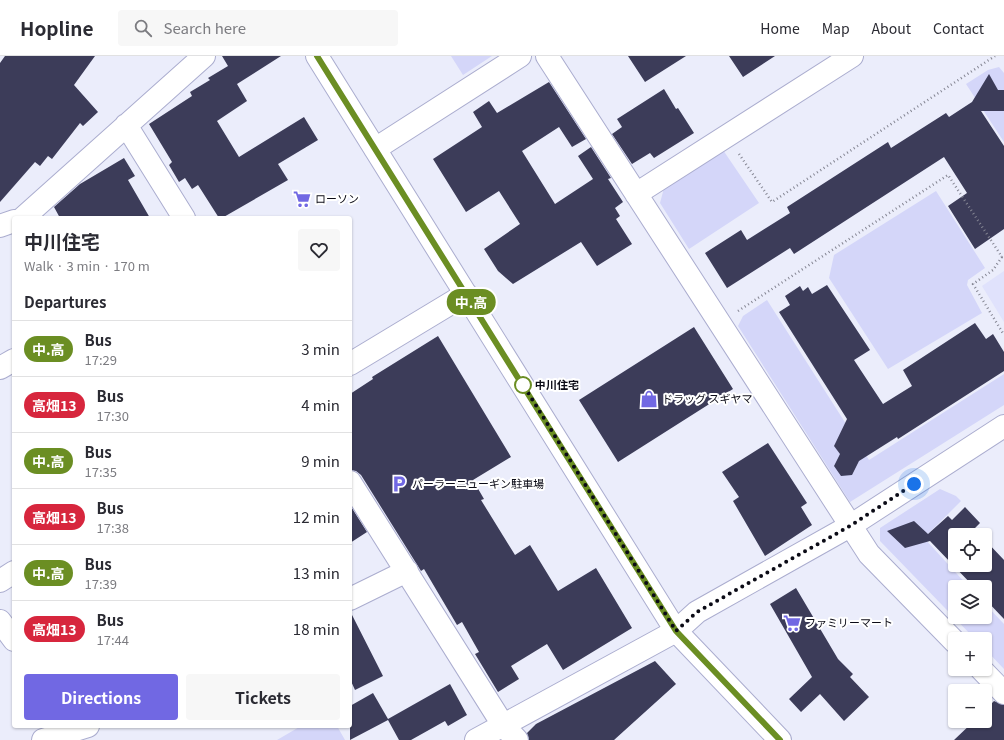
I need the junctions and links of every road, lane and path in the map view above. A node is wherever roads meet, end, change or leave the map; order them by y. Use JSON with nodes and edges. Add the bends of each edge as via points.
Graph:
{"nodes":[{"id":1,"x":204,"y":56,"type":"edge"},
{"id":2,"x":317,"y":56,"type":"edge"},
{"id":3,"x":520,"y":56,"type":"edge"},
{"id":4,"x":547,"y":56,"type":"edge"},
{"id":5,"x":852,"y":56,"type":"edge"},
{"id":6,"x":995,"y":56,"type":"edge"},
{"id":7,"x":126,"y":125,"type":"junction"},
{"id":8,"x":727,"y":135,"type":"junction"},
{"id":9,"x":375,"y":149,"type":"junction"},
{"id":10,"x":636,"y":194,"type":"junction"},
{"id":11,"x":26,"y":216,"type":"edge"},
{"id":12,"x":183,"y":216,"type":"edge"},
{"id":13,"x":12,"y":222,"type":"edge"},
{"id":14,"x":0,"y":226,"type":"edge"},
{"id":15,"x":1003,"y":256,"type":"edge"},
{"id":16,"x":466,"y":294,"type":"junction"},
{"id":17,"x":719,"y":323,"type":"junction"},
{"id":18,"x":1004,"y":335,"type":"edge"},
{"id":19,"x":12,"y":361,"type":"edge"},
{"id":20,"x":352,"y":363,"type":"edge"},
{"id":21,"x":0,"y":368,"type":"edge"},
{"id":22,"x":1004,"y":426,"type":"edge"},
{"id":23,"x":352,"y":485,"type":"edge"},
{"id":24,"x":850,"y":526,"type":"junction"},
{"id":25,"x":407,"y":571,"type":"junction"},
{"id":26,"x":12,"y":573,"type":"edge"},
{"id":27,"x":0,"y":581,"type":"edge"},
{"id":28,"x":352,"y":598,"type":"edge"},
{"id":29,"x":0,"y":621,"type":"edge"},
{"id":30,"x":676,"y":631,"type":"junction"},
{"id":31,"x":948,"y":635,"type":"edge"},
{"id":32,"x":12,"y":637,"type":"edge"},
{"id":33,"x":988,"y":676,"type":"edge"},
{"id":34,"x":1004,"y":693,"type":"edge"},
{"id":35,"x":84,"y":730,"type":"edge"},
{"id":36,"x":510,"y":732,"type":"edge"},
{"id":37,"x":43,"y":740,"type":"edge"},
{"id":38,"x":476,"y":740,"type":"edge"},
{"id":39,"x":780,"y":740,"type":"edge"}],
"edges":[{"from":1,"to":7,"type":"street"},
{"from":2,"to":9,"type":"street"},
{"from":3,"to":9,"type":"street"},
{"from":4,"to":10,"type":"street"},
{"from":5,"to":8,"type":"street"},
{"from":6,"to":8,"type":"path","via":[[772,202]]},
{"from":7,"to":11,"type":"street"},
{"from":7,"to":12,"type":"street"},
{"from":8,"to":10,"type":"street"},
{"from":9,"to":16,"type":"street"},
{"from":10,"to":17,"type":"street"},
{"from":13,"to":14,"type":"street"},
{"from":15,"to":17,"type":"path","via":[[948,175]]},
{"from":15,"to":18,"type":"path","via":[[993,270],[973,284]]},
{"from":16,"to":20,"type":"street"},
{"from":16,"to":30,"type":"street"},
{"from":17,"to":24,"type":"street"},
{"from":19,"to":21,"type":"street"},
{"from":22,"to":24,"type":"street"},
{"from":23,"to":25,"type":"street"},
{"from":24,"to":30,"type":"street","via":[[697,612]]},
{"from":24,"to":31,"type":"street","via":[[869,554]]},
{"from":25,"to":28,"type":"street"},
{"from":25,"to":36,"type":"street"},
{"from":26,"to":27,"type":"street"},
{"from":29,"to":32,"type":"street"},
{"from":30,"to":36,"type":"street"},
{"from":30,"to":39,"type":"street"},
{"from":33,"to":34,"type":"street"},
{"from":35,"to":37,"type":"street"},
{"from":36,"to":38,"type":"street"}]}
